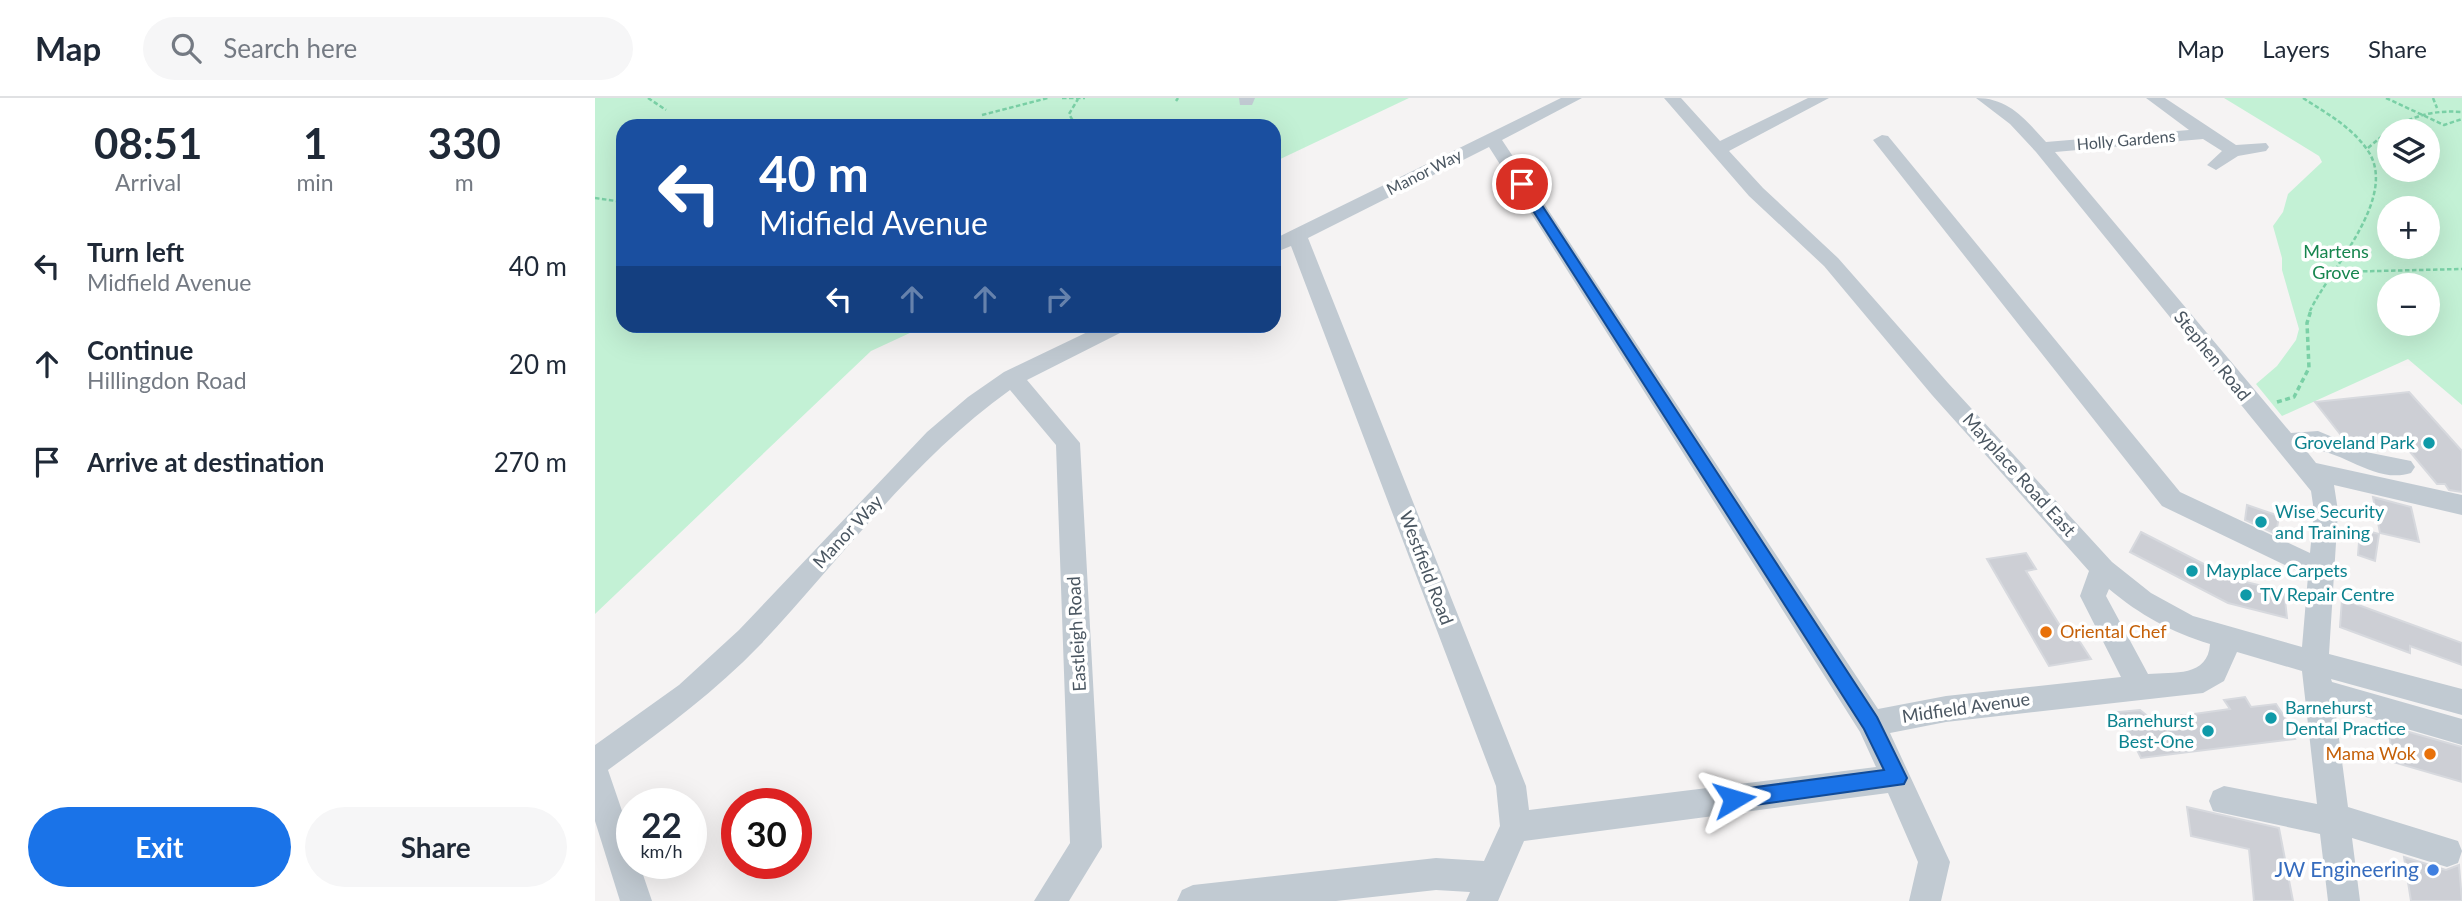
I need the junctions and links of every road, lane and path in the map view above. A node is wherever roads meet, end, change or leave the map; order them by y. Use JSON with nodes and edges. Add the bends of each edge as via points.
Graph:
{"nodes":[{"id":1,"x":648,"y":98,"type":"edge"},
{"id":2,"x":1048,"y":98,"type":"edge"},
{"id":3,"x":1062,"y":98,"type":"edge"},
{"id":4,"x":1085,"y":98,"type":"edge"},
{"id":5,"x":1574,"y":98,"type":"edge"},
{"id":6,"x":1672,"y":98,"type":"edge"},
{"id":7,"x":1821,"y":98,"type":"edge"},
{"id":8,"x":1984,"y":98,"type":"edge"},
{"id":9,"x":2154,"y":98,"type":"edge"},
{"id":10,"x":2303,"y":98,"type":"edge"},
{"id":11,"x":2386,"y":98,"type":"edge"},
{"id":12,"x":2433,"y":98,"type":"edge"},
{"id":13,"x":1078,"y":99,"type":"edge"},
{"id":14,"x":2437,"y":108,"type":"junction"},
{"id":15,"x":666,"y":110,"type":"dead end"},
{"id":16,"x":2462,"y":112,"type":"edge"},
{"id":17,"x":2416,"y":114,"type":"junction"},
{"id":18,"x":982,"y":115,"type":"dead end"},
{"id":19,"x":2462,"y":118,"type":"edge"},
{"id":20,"x":1072,"y":119,"type":"edge"},
{"id":21,"x":2209,"y":133,"type":"junction"},
{"id":22,"x":1492,"y":138,"type":"junction"},
{"id":23,"x":1882,"y":140,"type":"dead end"},
{"id":24,"x":2260,"y":147,"type":"dead end"},
{"id":25,"x":1720,"y":148,"type":"junction"},
{"id":26,"x":2042,"y":148,"type":"junction"},
{"id":27,"x":2368,"y":148,"type":"junction"},
{"id":28,"x":2233,"y":151,"type":"junction"},
{"id":29,"x":2216,"y":165,"type":"dead end"},
{"id":30,"x":595,"y":198,"type":"edge"},
{"id":31,"x":616,"y":201,"type":"edge"},
{"id":32,"x":1286,"y":241,"type":"edge"},
{"id":33,"x":2462,"y":269,"type":"edge"},
{"id":34,"x":2335,"y":272,"type":"junction"},
{"id":35,"x":1103,"y":333,"type":"edge"},
{"id":36,"x":1012,"y":378,"type":"junction"},
{"id":37,"x":2255,"y":409,"type":"junction"},
{"id":38,"x":2285,"y":442,"type":"junction"},
{"id":39,"x":2403,"y":467,"type":"dead end"},
{"id":40,"x":2311,"y":471,"type":"junction"},
{"id":41,"x":2462,"y":505,"type":"edge"},
{"id":42,"x":2103,"y":569,"type":"junction"},
{"id":43,"x":2321,"y":569,"type":"junction"},
{"id":44,"x":2223,"y":637,"type":"junction"},
{"id":45,"x":2315,"y":661,"type":"junction"},
{"id":46,"x":2140,"y":686,"type":"junction"},
{"id":47,"x":2318,"y":691,"type":"junction"},
{"id":48,"x":2462,"y":702,"type":"edge"},
{"id":49,"x":1871,"y":723,"type":"junction"},
{"id":50,"x":2462,"y":732,"type":"edge"},
{"id":51,"x":595,"y":762,"type":"edge"},
{"id":52,"x":595,"y":774,"type":"edge"},
{"id":53,"x":1898,"y":778,"type":"junction"},
{"id":54,"x":2224,"y":801,"type":"dead end"},
{"id":55,"x":2335,"y":820,"type":"junction"},
{"id":56,"x":1515,"y":827,"type":"junction"},
{"id":57,"x":2447,"y":852,"type":"dead end"},
{"id":58,"x":1487,"y":889,"type":"edge"},
{"id":59,"x":636,"y":901,"type":"edge"},
{"id":60,"x":1050,"y":901,"type":"edge"},
{"id":61,"x":1193,"y":901,"type":"edge"},
{"id":62,"x":1925,"y":901,"type":"edge"},
{"id":63,"x":2344,"y":901,"type":"edge"}],
"edges":[{"from":1,"to":15,"type":"path"},
{"from":2,"to":18,"type":"path"},
{"from":3,"to":13,"type":"path"},
{"from":4,"to":13,"type":"path"},
{"from":5,"to":22,"type":"street","name":"Manor Way"},
{"from":6,"to":25,"type":"street","name":"Mayplace Road East"},
{"from":7,"to":25,"type":"street"},
{"from":8,"to":26,"type":"street","name":"Stephen Road","via":[[2016,120]]},
{"from":9,"to":21,"type":"street","name":"Holly Gardens"},
{"from":10,"to":27,"type":"path","via":[[2327,111]]},
{"from":11,"to":17,"type":"path"},
{"from":12,"to":14,"type":"path"},
{"from":13,"to":20,"type":"path","via":[[1069,114]]},
{"from":14,"to":16,"type":"path"},
{"from":14,"to":17,"type":"path"},
{"from":17,"to":19,"type":"path","via":[[2444,125]]},
{"from":17,"to":27,"type":"path"},
{"from":21,"to":26,"type":"street","name":"Holly Gardens"},
{"from":21,"to":28,"type":"street","name":"Holly Gardens"},
{"from":22,"to":32,"type":"street","name":"Manor Way"},
{"from":22,"to":49,"type":"street"},
{"from":23,"to":43,"type":"street","via":[[2171,499]]},
{"from":24,"to":28,"type":"street"},
{"from":25,"to":42,"type":"street","name":"Mayplace Road East","via":[[1756,192],[1831,262]]},
{"from":26,"to":37,"type":"street","name":"Stephen Road"},
{"from":27,"to":34,"type":"path","via":[[2378,184],[2373,208]]},
{"from":28,"to":29,"type":"street"},
{"from":30,"to":31,"type":"path"},
{"from":32,"to":56,"type":"street","name":"Westfield Road","via":[[1511,786]]},
{"from":33,"to":34,"type":"path"},
{"from":34,"to":37,"type":"path","via":[[2309,312],[2309,367],[2294,397]]},
{"from":35,"to":36,"type":"street","name":"Manor Way"},
{"from":36,"to":51,"type":"street","name":"Manor Way","via":[[935,438],[749,638],[689,694]]},
{"from":36,"to":60,"type":"street","name":"Eastleigh Road","via":[[1068,443],[1086,847]]},
{"from":37,"to":38,"type":"street","name":"Stephen Road"},
{"from":38,"to":39,"type":"street","via":[[2318,440],[2367,461]]},
{"from":38,"to":40,"type":"street","name":"Stephen Road"},
{"from":40,"to":41,"type":"street"},
{"from":40,"to":43,"type":"street","name":"Stephen Road","via":[[2323,488],[2326,511]]},
{"from":42,"to":44,"type":"street","name":"Mayplace Road East","via":[[2142,601],[2185,625]]},
{"from":42,"to":46,"type":"street","via":[[2093,596]]},
{"from":43,"to":45,"type":"street","name":"Stephen Road"},
{"from":44,"to":45,"type":"street","name":"Mayplace Road East"},
{"from":44,"to":46,"type":"street","name":"Midfield Avenue","via":[[2224,659],[2216,673],[2203,681]]},
{"from":45,"to":47,"type":"street","name":"Stephen Road"},
{"from":45,"to":48,"type":"street","name":"Mayplace Road East"},
{"from":46,"to":49,"type":"street","name":"Midfield Avenue","via":[[1946,709]]},
{"from":47,"to":50,"type":"street"},
{"from":47,"to":55,"type":"street","name":"Stephen Road"},
{"from":49,"to":53,"type":"street"},
{"from":52,"to":59,"type":"street"},
{"from":53,"to":56,"type":"street"},
{"from":53,"to":62,"type":"street","via":[[1934,862]]},
{"from":54,"to":55,"type":"street"},
{"from":55,"to":57,"type":"street"},
{"from":55,"to":63,"type":"street","name":"Stephen Road"},
{"from":56,"to":58,"type":"street","name":"Westfield Road"},
{"from":58,"to":61,"type":"street","via":[[1436,874]]}]}
